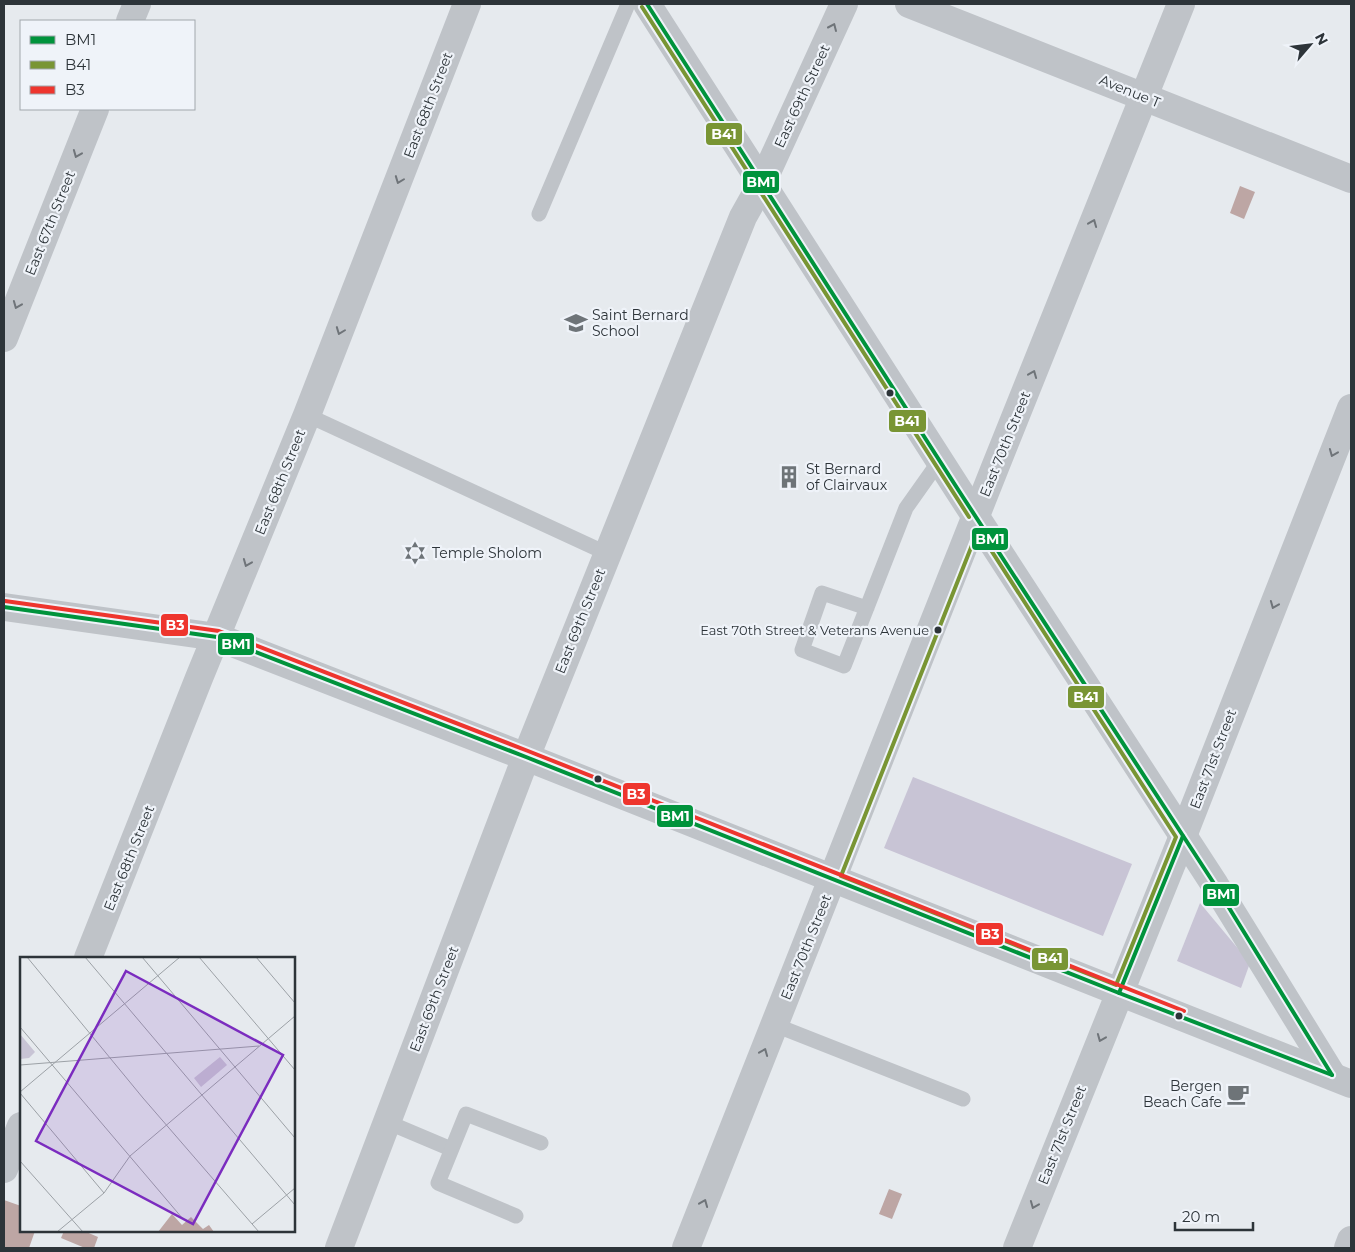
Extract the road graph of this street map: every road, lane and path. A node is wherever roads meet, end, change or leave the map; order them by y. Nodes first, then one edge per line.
1 (137, 4) edge
2 (467, 4) edge
3 (628, 4) edge
4 (647, 4) edge
5 (844, 4) edge
6 (909, 4) edge
7 (1181, 4) edge
8 (130, 20) edge
9 (1144, 96) junction
10 (95, 110) edge
11 (1351, 179) edge
12 (762, 183) junction
13 (539, 214) dead end
14 (4, 338) edge
15 (1351, 408) edge
16 (307, 415) junction
17 (940, 460) junction
18 (976, 516) junction
19 (606, 553) junction
20 (4, 607) edge
21 (867, 608) junction
22 (217, 637) junction
23 (526, 757) junction
24 (1183, 836) junction
25 (833, 880) junction
26 (88, 957) edge
27 (1119, 993) junction
28 (775, 1025) junction
29 (1342, 1079) edge
30 (962, 1100) dead end
31 (387, 1122) junction
32 (20, 1129) edge
33 (541, 1144) dead end
34 (451, 1148) junction
35 (4, 1170) edge
36 (516, 1216) dead end
37 (1351, 1240) edge
38 (340, 1248) edge
39 (686, 1248) edge
40 (1017, 1248) edge
41 (1348, 1248) edge

1 - 8 street
2 -> 16 street, East 68th Street
3 - 13 lane
4 - 12 street
12 -> 5 street, East 69th Street
6 - 9 street, Avenue T
7 - 9 street, East 70th Street
9 - 11 street, Avenue T
18 -> 9 street, East 70th Street
10 -> 14 street, East 67th Street
12 - 17 street
12 - 19 street, East 69th Street
15 -> 24 street, East 71st Street
16 - 19 lane
16 -> 22 street, East 68th Street
17 - 18 street
17 - 21 lane
18 - 24 street
18 - 25 street, East 70th Street
19 - 23 street, East 69th Street
20 - 22 street
21 - 21 lane
22 - 23 street
22 - 26 street, East 68th Street
23 - 25 street
23 - 31 street, East 69th Street
24 - 27 street, East 71st Street
24 - 29 street
25 - 27 street
25 - 28 street, East 70th Street
27 - 29 street
27 -> 40 street, East 71st Street
28 - 30 lane
39 -> 28 street, East 70th Street
31 - 34 lane
31 - 38 street, East 69th Street
32 - 35 street
33 - 34 lane
34 - 36 lane
37 - 41 street

